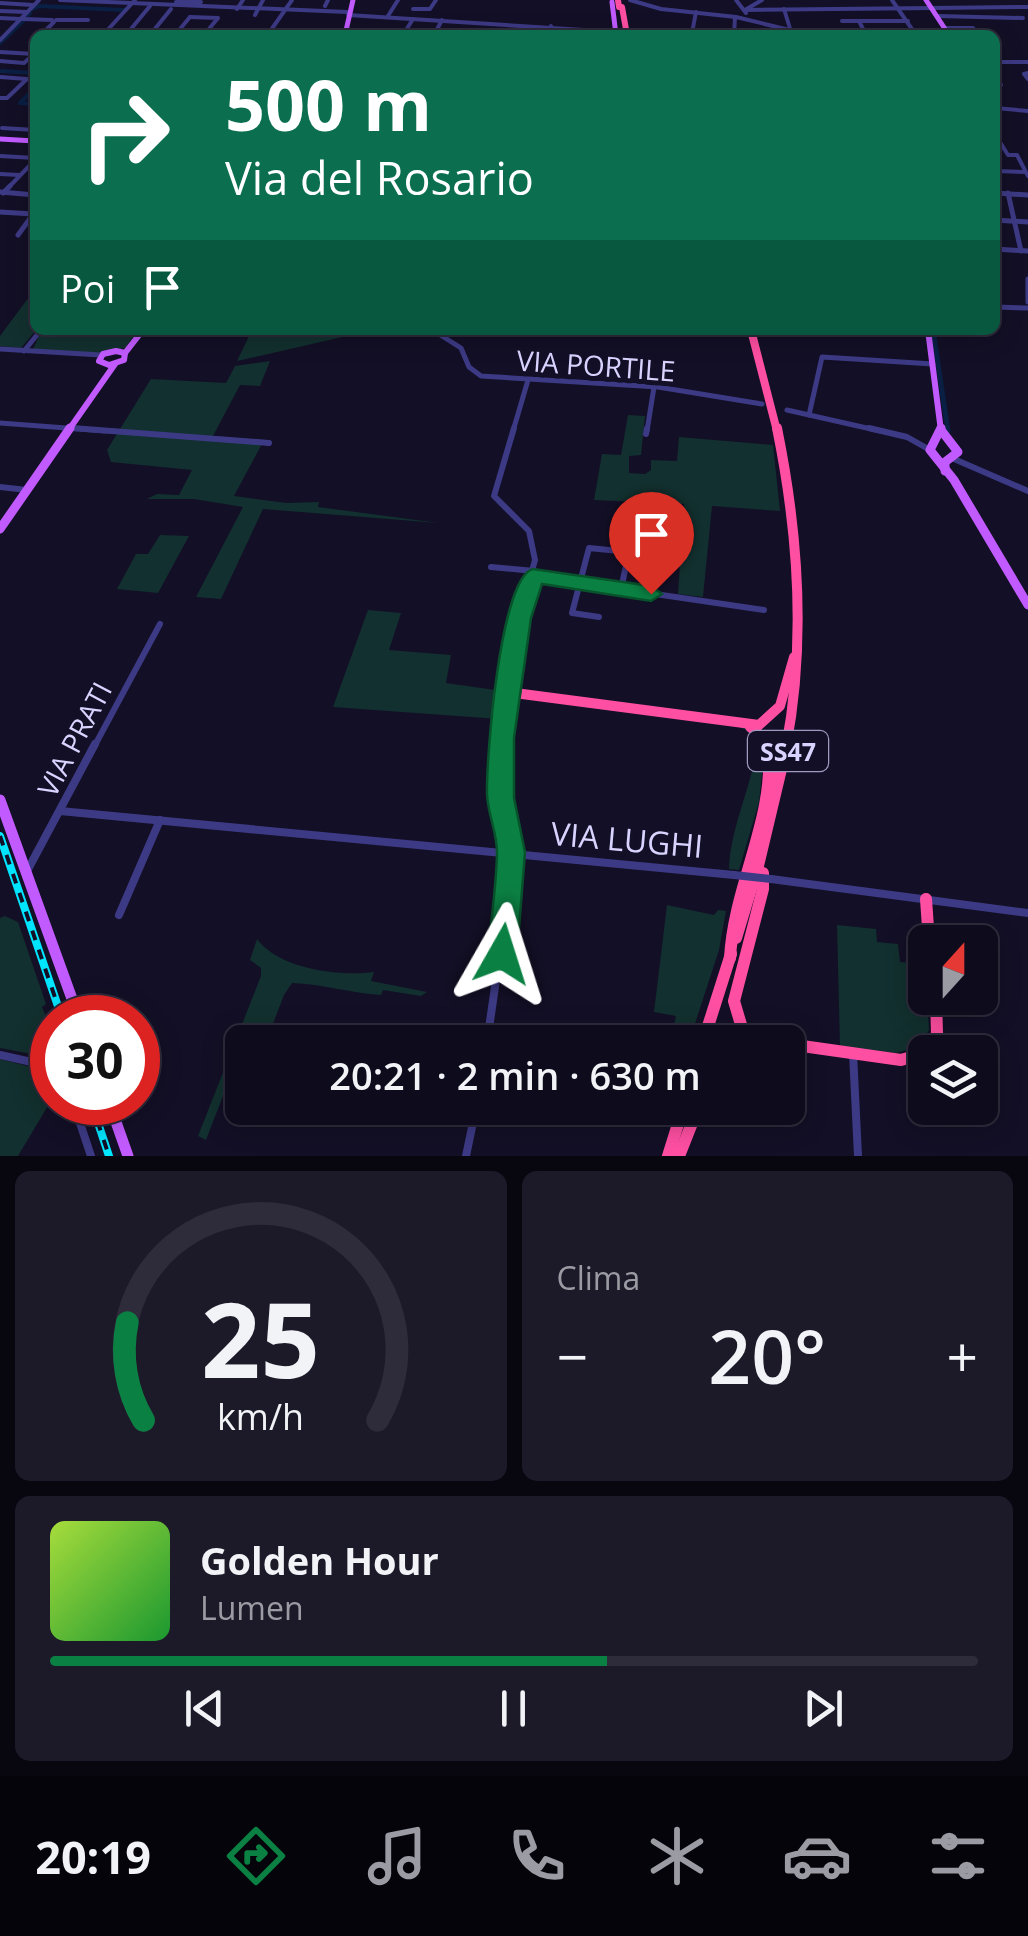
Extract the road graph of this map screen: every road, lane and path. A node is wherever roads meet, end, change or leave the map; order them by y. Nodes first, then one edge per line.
1 (40, 0) edge
2 (60, 0) edge
3 (66, 0) edge
4 (224, 0) edge
5 (242, 0) edge
6 (263, 0) edge
7 (292, 0) edge
8 (328, 0) edge
9 (354, 0) edge
10 (398, 0) edge
11 (436, 0) edge
12 (602, 0) edge
13 (736, 0) edge
14 (762, 0) edge
15 (812, 0) edge
16 (826, 0) edge
17 (892, 0) edge
18 (926, 0) edge
19 (952, 0) edge
20 (100, 1) edge
21 (202, 1) edge
22 (1, 2) edge
23 (121, 2) edge
24 (132, 2) edge
25 (176, 2) edge
26 (620, 2) edge
27 (35, 5) junction
28 (150, 6) junction
29 (324, 6) dead end
30 (1028, 7) edge
31 (172, 8) junction
32 (197, 8) junction
33 (413, 8) dead end
34 (818, 8) junction
35 (830, 8) junction
36 (899, 8) junction
37 (931, 8) junction
38 (957, 8) junction
39 (1013, 8) junction
40 (219, 9) junction
41 (238, 9) junction
42 (0, 10) edge
43 (286, 10) junction
44 (744, 10) junction
45 (784, 10) junction
46 (28, 12) junction
47 (256, 12) junction
48 (696, 12) junction
49 (50, 13) dead end
50 (347, 13) junction
51 (937, 16) junction
52 (190, 17) junction
53 (388, 17) junction
54 (736, 17) junction
55 (0, 18) edge
56 (45, 18) junction
57 (414, 18) junction
58 (23, 19) junction
59 (746, 19) junction
60 (54, 20) junction
61 (88, 20) dead end
62 (442, 20) junction
63 (1026, 20) edge
64 (842, 21) dead end
65 (859, 21) junction
66 (908, 21) junction
67 (551, 26) junction
68 (944, 28) joint
69 (45, 30) edge
70 (107, 30) edge
71 (130, 30) edge
72 (154, 30) edge
73 (179, 30) edge
74 (208, 30) edge
75 (270, 30) edge
76 (345, 30) edge
77 (406, 30) edge
78 (437, 30) edge
79 (549, 30) edge
80 (603, 30) edge
81 (616, 30) edge
82 (616, 30) edge
83 (693, 30) edge
84 (735, 30) edge
85 (787, 30) edge
86 (790, 30) edge
87 (864, 30) edge
88 (913, 30) edge
89 (974, 30) edge
90 (0, 40) edge
91 (0, 52) edge
92 (30, 54) edge
93 (30, 57) edge
94 (0, 61) edge
95 (1000, 61) edge
96 (1028, 62) edge
97 (0, 78) edge
98 (0, 98) edge
99 (1000, 109) edge
100 (1000, 109) edge
101 (1010, 110) junction
102 (1028, 111) edge
103 (2, 128) edge
104 (30, 130) edge
105 (0, 139) edge
106 (30, 140) edge
107 (1000, 142) edge
108 (1000, 155) edge
109 (1008, 155) junction
110 (0, 156) edge
111 (30, 159) edge
112 (30, 165) edge
113 (1000, 171) edge
114 (0, 174) edge
115 (1027, 174) edge
116 (20, 176) junction
117 (1, 192) edge
118 (1000, 192) edge
119 (1008, 193) junction
120 (1028, 194) edge
121 (30, 195) edge
122 (0, 212) edge
123 (30, 213) edge
124 (30, 218) edge
125 (1000, 221) edge
126 (1014, 222) junction
127 (1028, 222) edge
128 (18, 235) dead end
129 (1000, 249) edge
130 (1025, 251) edge
131 (1023, 271) dead end
132 (1027, 280) edge
133 (1028, 305) edge
134 (1000, 307) edge
135 (37, 335) edge
136 (138, 335) edge
137 (449, 335) edge
138 (755, 335) edge
139 (929, 335) edge
140 (0, 349) edge
141 (24, 351) junction
142 (124, 351) junction
143 (103, 362) junction
144 (933, 364) junction
145 (528, 380) junction
146 (654, 387) junction
147 (762, 404) dead end
148 (788, 410) dead end
149 (809, 415) junction
150 (0, 423) edge
151 (72, 428) junction
152 (941, 430) junction
153 (646, 434) dead end
154 (912, 439) joint
155 (951, 442) junction
156 (269, 443) dead end
157 (934, 447) junction
158 (954, 457) junction
159 (945, 471) junction
160 (0, 487) edge
161 (28, 490) junction
162 (1028, 492) edge
163 (0, 529) edge
164 (491, 566) dead end
165 (534, 574) junction
166 (580, 583) junction
167 (621, 589) junction
168 (1028, 605) edge
169 (764, 610) dead end
170 (599, 617) dead end
171 (160, 624) dead end
172 (798, 646) junction
173 (507, 692) junction
174 (745, 725) junction
175 (0, 800) edge
176 (60, 811) junction
177 (160, 820) junction
178 (512, 852) junction
179 (763, 852) junction
180 (26, 873) junction
181 (926, 899) junction
182 (1028, 913) edge
183 (118, 915) dead end
184 (928, 925) edge
185 (730, 958) junction
186 (71, 995) edge
187 (490, 1025) edge
188 (708, 1025) edge
189 (741, 1025) edge
190 (805, 1046) edge
191 (853, 1053) junction
192 (0, 1056) edge
193 (908, 1058) edge
194 (30, 1062) edge
195 (81, 1125) edge
196 (117, 1125) edge
197 (472, 1125) edge
198 (678, 1125) edge
199 (691, 1125) edge
200 (91, 1156) edge
201 (128, 1156) edge
202 (466, 1156) edge
203 (668, 1156) edge
204 (679, 1156) edge
205 (858, 1156) edge

1 - 27 street
2 - 3 street
3 - 20 street
4 - 40 street
5 - 41 street
6 - 47 street
7 - 43 street
8 - 29 street
9 - 50 main road
10 - 53 street
11 - 33 street
12 - 26 street
13 - 44 street
14 - 44 street
15 - 34 street
16 - 35 street
17 - 36 street
18 - 37 main road
19 - 38 street
20 - 23 street
21 - 25 street
21 - 32 street
22 - 27 street
23 - 24 street
24 - 28 street
24 - 70 street
26 - 48 street
26 - 81 highway
26 - 82 main road
27 - 46 street
28 - 31 street
28 - 71 street
30 - 39 street
31 - 32 street
31 - 72 street
32 - 40 street
32 - 52 street
34 - 35 street
34 - 45 street
35 - 36 street
36 - 37 street
36 - 66 street
37 - 38 street
37 - 51 main road
38 - 39 street
39 - 63 street
40 - 41 street
41 - 47 street
42 - 46 street
43 - 47 street
43 - 50 street
43 - 75 street
44 - 45 street
44 - 59 street
45 - 86 street
46 - 58 street
48 - 54 street
48 - 83 street
49 - 56 street
50 - 53 street
50 - 76 main road
51 - 63 street
51 - 68 main road
52 - 73 street
52 - 74 street
53 - 57 street
54 - 59 street
54 - 84 street
55 - 58 street
56 - 58 street
56 - 60 street
57 - 62 street
57 - 77 street
58 - 60 street
58 - 90 street
59 - 85 street
60 - 61 street
60 - 69 street
62 - 67 street
62 - 78 street
64 - 65 street
65 - 66 street
65 - 87 street
66 - 88 street
67 - 79 street
67 - 80 street
68 - 89 street
91 - 92 street
93 - 94 street
95 - 96 street
97 - 98 street
99 - 101 street
100 - 101 street
101 - 102 street
103 - 104 street
105 - 106 main road
107 - 109 street
108 - 109 street
109 - 115 street
110 - 111 street
112 - 116 street
113 - 115 street
114 - 116 street
116 - 117 street
117 - 121 street
118 - 119 street
119 - 120 street
119 - 126 street
122 - 123 street
124 - 128 street
125 - 126 street
126 - 127 street
126 - 130 street
129 - 130 street
131 - 132 street
132 - 133 street
133 - 134 street
135 - 141 street
136 - 142 main road
137 - 145 street, VIA PORTILE
138 - 172 highway, SS47
139 - 144 main road
140 - 141 street
141 - 143 street
142 - 143 main road
142 - 143 main road
143 - 151 main road
144 - 149 street
144 - 152 main road
145 - 146 street, VIA PORTILE
145 - 165 street
146 - 147 street, VIA PORTILE
146 - 153 street
148 - 149 street
149 - 154 street
150 - 151 street
151 - 156 street
151 - 161 main road
152 - 155 main road
152 - 157 main road
154 - 157 street
155 - 157 main road
155 - 158 main road
157 - 158 main road
157 - 159 main road
158 - 159 main road
158 - 162 street
159 - 168 main road
160 - 161 street
161 - 163 main road
164 - 165 street
165 - 166 street
165 - 173 street
166 - 167 street
166 - 167 street
166 - 170 street
167 - 169 street
171 - 176 street, VIA PRATI
172 - 174 highway
172 - 179 highway, SS47
173 - 174 highway
173 - 178 street
174 - 185 highway
175 - 180 main road
176 - 177 street, VIA LUGHI
176 - 180 street, VIA PRATI
177 - 178 street, VIA LUGHI
177 - 183 street
178 - 181 street, VIA LUGHI, bridge
178 - 187 street
179 - 185 highway, SS47
179 - 189 highway
180 - 186 main road
181 - 182 street, VIA LUGHI
181 - 184 highway
185 - 188 highway, SS47
190 - 191 highway
191 - 193 highway
191 - 205 street
192 - 194 street
195 - 200 street
196 - 201 main road
197 - 202 street
198 - 203 highway
199 - 204 highway

